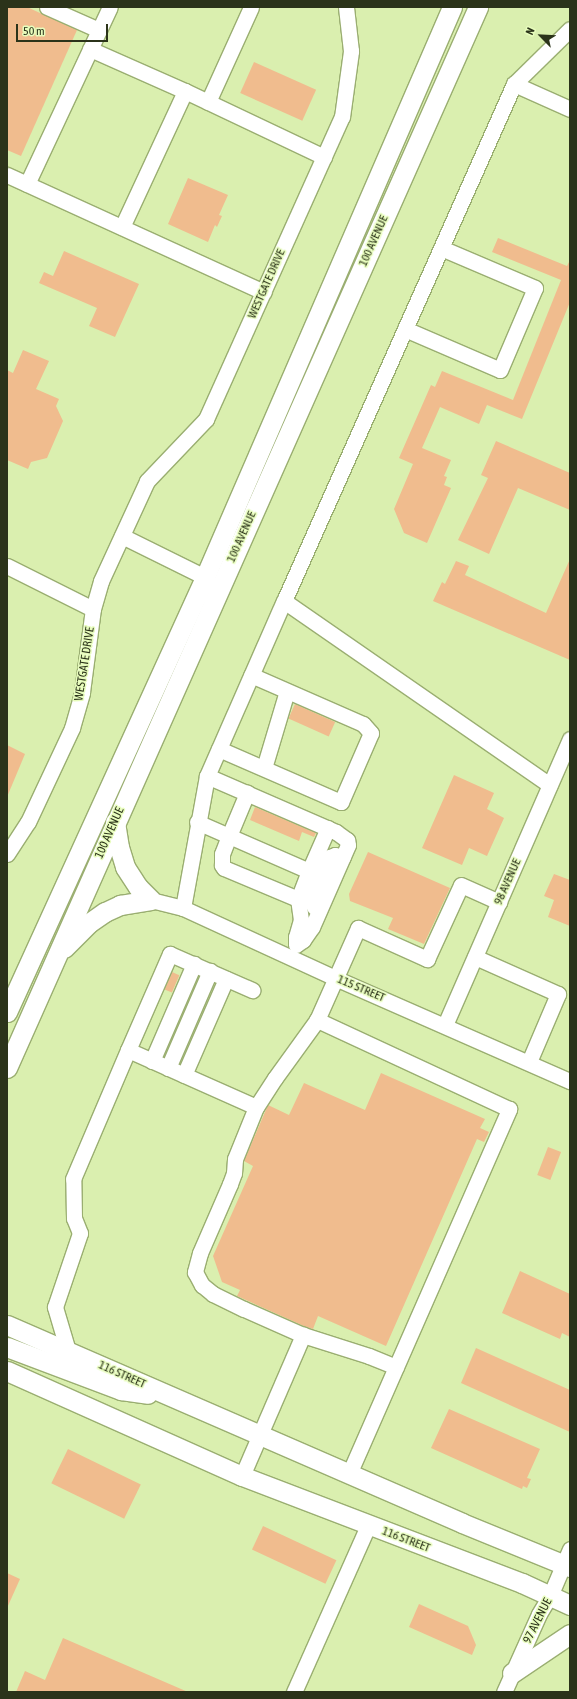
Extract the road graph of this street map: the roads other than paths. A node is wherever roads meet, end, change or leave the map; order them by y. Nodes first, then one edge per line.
1 (47, 7) edge
2 (110, 7) edge
3 (251, 7) edge
4 (346, 7) edge
5 (452, 7) edge
6 (478, 7) edge
7 (570, 29) edge
8 (99, 30) junction
9 (90, 49) junction
10 (514, 84) junction
11 (185, 91) junction
12 (208, 102) junction
13 (570, 109) edge
14 (324, 157) junction
15 (7, 175) edge
16 (27, 184) junction
17 (122, 227) junction
18 (441, 248) junction
19 (264, 292) junction
20 (405, 329) junction
21 (122, 536) junction
22 (7, 566) edge
23 (205, 577) junction
24 (284, 601) junction
25 (93, 609) junction
26 (252, 675) junction
27 (288, 691) junction
28 (570, 738) edge
29 (219, 749) junction
30 (264, 768) junction
31 (207, 776) junction
32 (550, 785) junction
33 (247, 793) junction
34 (115, 822) junction
35 (197, 822) junction
36 (328, 828) junction
37 (229, 836) junction
38 (7, 854) edge
39 (343, 857) junction
40 (309, 871) junction
41 (151, 900) junction
42 (305, 900) junction
43 (499, 902) junction
44 (183, 908) junction
45 (316, 918) junction
46 (294, 950) junction
47 (55, 956) junction
48 (475, 958) junction
49 (202, 968) junction
50 (335, 978) junction
51 (252, 990) dead end
52 (7, 1012) edge
53 (317, 1020) junction
54 (445, 1025) junction
55 (529, 1062) junction
56 (156, 1063) junction
57 (7, 1068) edge
58 (570, 1081) edge
59 (256, 1107) junction
60 (7, 1317) edge
61 (7, 1325) edge
62 (24, 1332) junction
63 (303, 1335) junction
64 (7, 1347) edge
65 (68, 1351) junction
66 (396, 1367) junction
67 (7, 1371) edge
68 (175, 1398) junction
69 (259, 1433) junction
70 (349, 1474) junction
71 (242, 1476) junction
72 (368, 1526) junction
73 (568, 1560) edge
74 (550, 1596) junction
75 (570, 1605) edge
76 (570, 1634) edge
77 (512, 1673) junction
78 (294, 1692) edge
79 (504, 1692) edge

1 - 8 street
2 - 8 street
3 - 12 street
4 - 14 street, WESTGATE DRIVE
5 - 23 main road, 100 AVENUE
6 - 34 main road, 100 AVENUE
7 - 10 street
8 - 9 street
9 - 11 street
9 - 16 street
10 - 13 street
10 - 18 street
11 - 12 street
11 - 17 street
12 - 14 street
14 - 19 street, WESTGATE DRIVE
15 - 16 street
16 - 17 street
17 - 19 street
18 - 20 street
18 - 20 street
19 - 21 street, WESTGATE DRIVE
20 - 24 street
21 - 23 street
21 - 25 street, WESTGATE DRIVE
22 - 25 street
23 - 52 main road, 100 AVENUE
24 - 26 street
24 - 32 street
25 - 38 street, WESTGATE DRIVE
26 - 27 street
26 - 29 street
27 - 30 street
27 - 30 street
28 - 32 street, 98 AVENUE
29 - 30 street
29 - 31 street
31 - 33 street
31 - 35 street
32 - 43 street, 98 AVENUE
33 - 36 street
33 - 37 street
34 - 41 main road
34 - 47 main road, 100 AVENUE
35 - 37 street
35 - 44 street
36 - 39 street
36 - 40 street
37 - 40 street
37 - 42 street
39 - 42 street
39 - 45 street
40 - 42 street
41 - 44 street, 115 STREET
41 - 47 main road
42 - 45 street
42 - 46 street
43 - 48 street, 98 AVENUE
43 - 50 street
44 - 46 street, 115 STREET
45 - 46 street
46 - 50 street, 115 STREET
47 - 57 main road, 100 AVENUE
48 - 54 street, 98 AVENUE
48 - 55 street
49 - 51 street
49 - 56 street
49 - 56 street
49 - 56 street
50 - 53 street
50 - 54 street, 115 STREET
53 - 59 street
53 - 66 street
54 - 55 street, 115 STREET
55 - 58 street, 115 STREET
56 - 59 street
56 - 65 street
59 - 63 street
60 - 62 main road
61 - 62 main road, 116 STREET
62 - 65 main road, 116 STREET
63 - 66 street
63 - 69 street
64 - 68 main road
65 - 68 main road, 116 STREET
66 - 70 street
67 - 71 main road, 116 STREET
68 - 69 main road, 116 STREET
69 - 70 main road, 116 STREET
69 - 71 street
70 - 73 main road, 116 STREET
71 - 72 main road, 116 STREET
72 - 74 main road, 116 STREET
72 - 78 street
73 - 74 street, 97 AVENUE
74 - 75 main road, 116 STREET
74 - 77 street, 97 AVENUE
76 - 77 main road
77 - 79 street, 97 AVENUE

